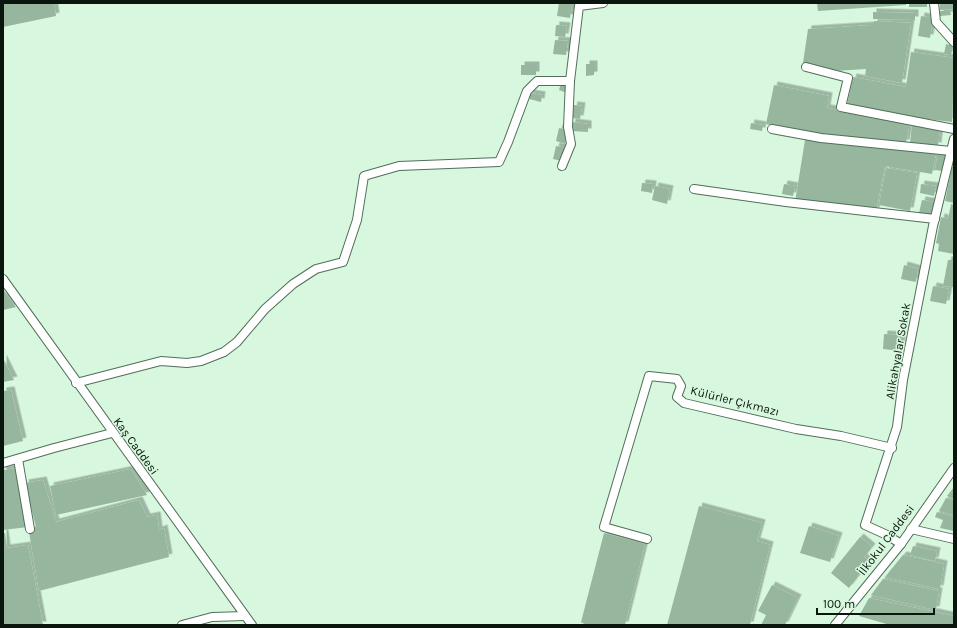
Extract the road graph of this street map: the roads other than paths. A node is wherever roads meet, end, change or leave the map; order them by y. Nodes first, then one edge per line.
1 (603, 3) edge
2 (934, 3) edge
3 (954, 42) edge
4 (806, 67) dead end
5 (570, 81) junction
6 (772, 129) dead end
7 (954, 129) edge
8 (954, 139) edge
9 (951, 151) junction
10 (562, 166) dead end
11 (694, 189) dead end
12 (935, 219) junction
13 (3, 279) edge
14 (76, 383) junction
15 (112, 433) junction
16 (892, 448) junction
17 (18, 459) junction
18 (3, 463) edge
19 (954, 468) edge
20 (30, 529) dead end
21 (911, 529) junction
22 (646, 539) dead end
23 (954, 539) edge
24 (901, 544) junction
25 (245, 616) junction
26 (182, 625) edge
27 (252, 625) edge
28 (835, 625) edge

1 - 5 street
2 - 3 street
4 - 7 street
5 - 10 street
5 - 14 street
6 - 9 street
8 - 9 street, Alikahyalar Sokak
9 - 12 street, Alikahyalar Sokak
11 - 12 street
12 - 16 street, Alikahyalar Sokak
13 - 14 street, Kaş Caddesi
14 - 15 street, Kaş Caddesi
15 - 17 street
15 - 25 street, Kaş Caddesi
16 - 22 street, Külürler Çıkmazı
16 - 24 street, Alikahyalar Sokak
17 - 18 street
17 - 20 street
19 - 21 street, İlkokul Caddesi
21 - 23 street
21 - 24 street, İlkokul Caddesi
24 - 28 street, İlkokul Caddesi
25 - 26 street
25 - 27 street, Kaş Caddesi

